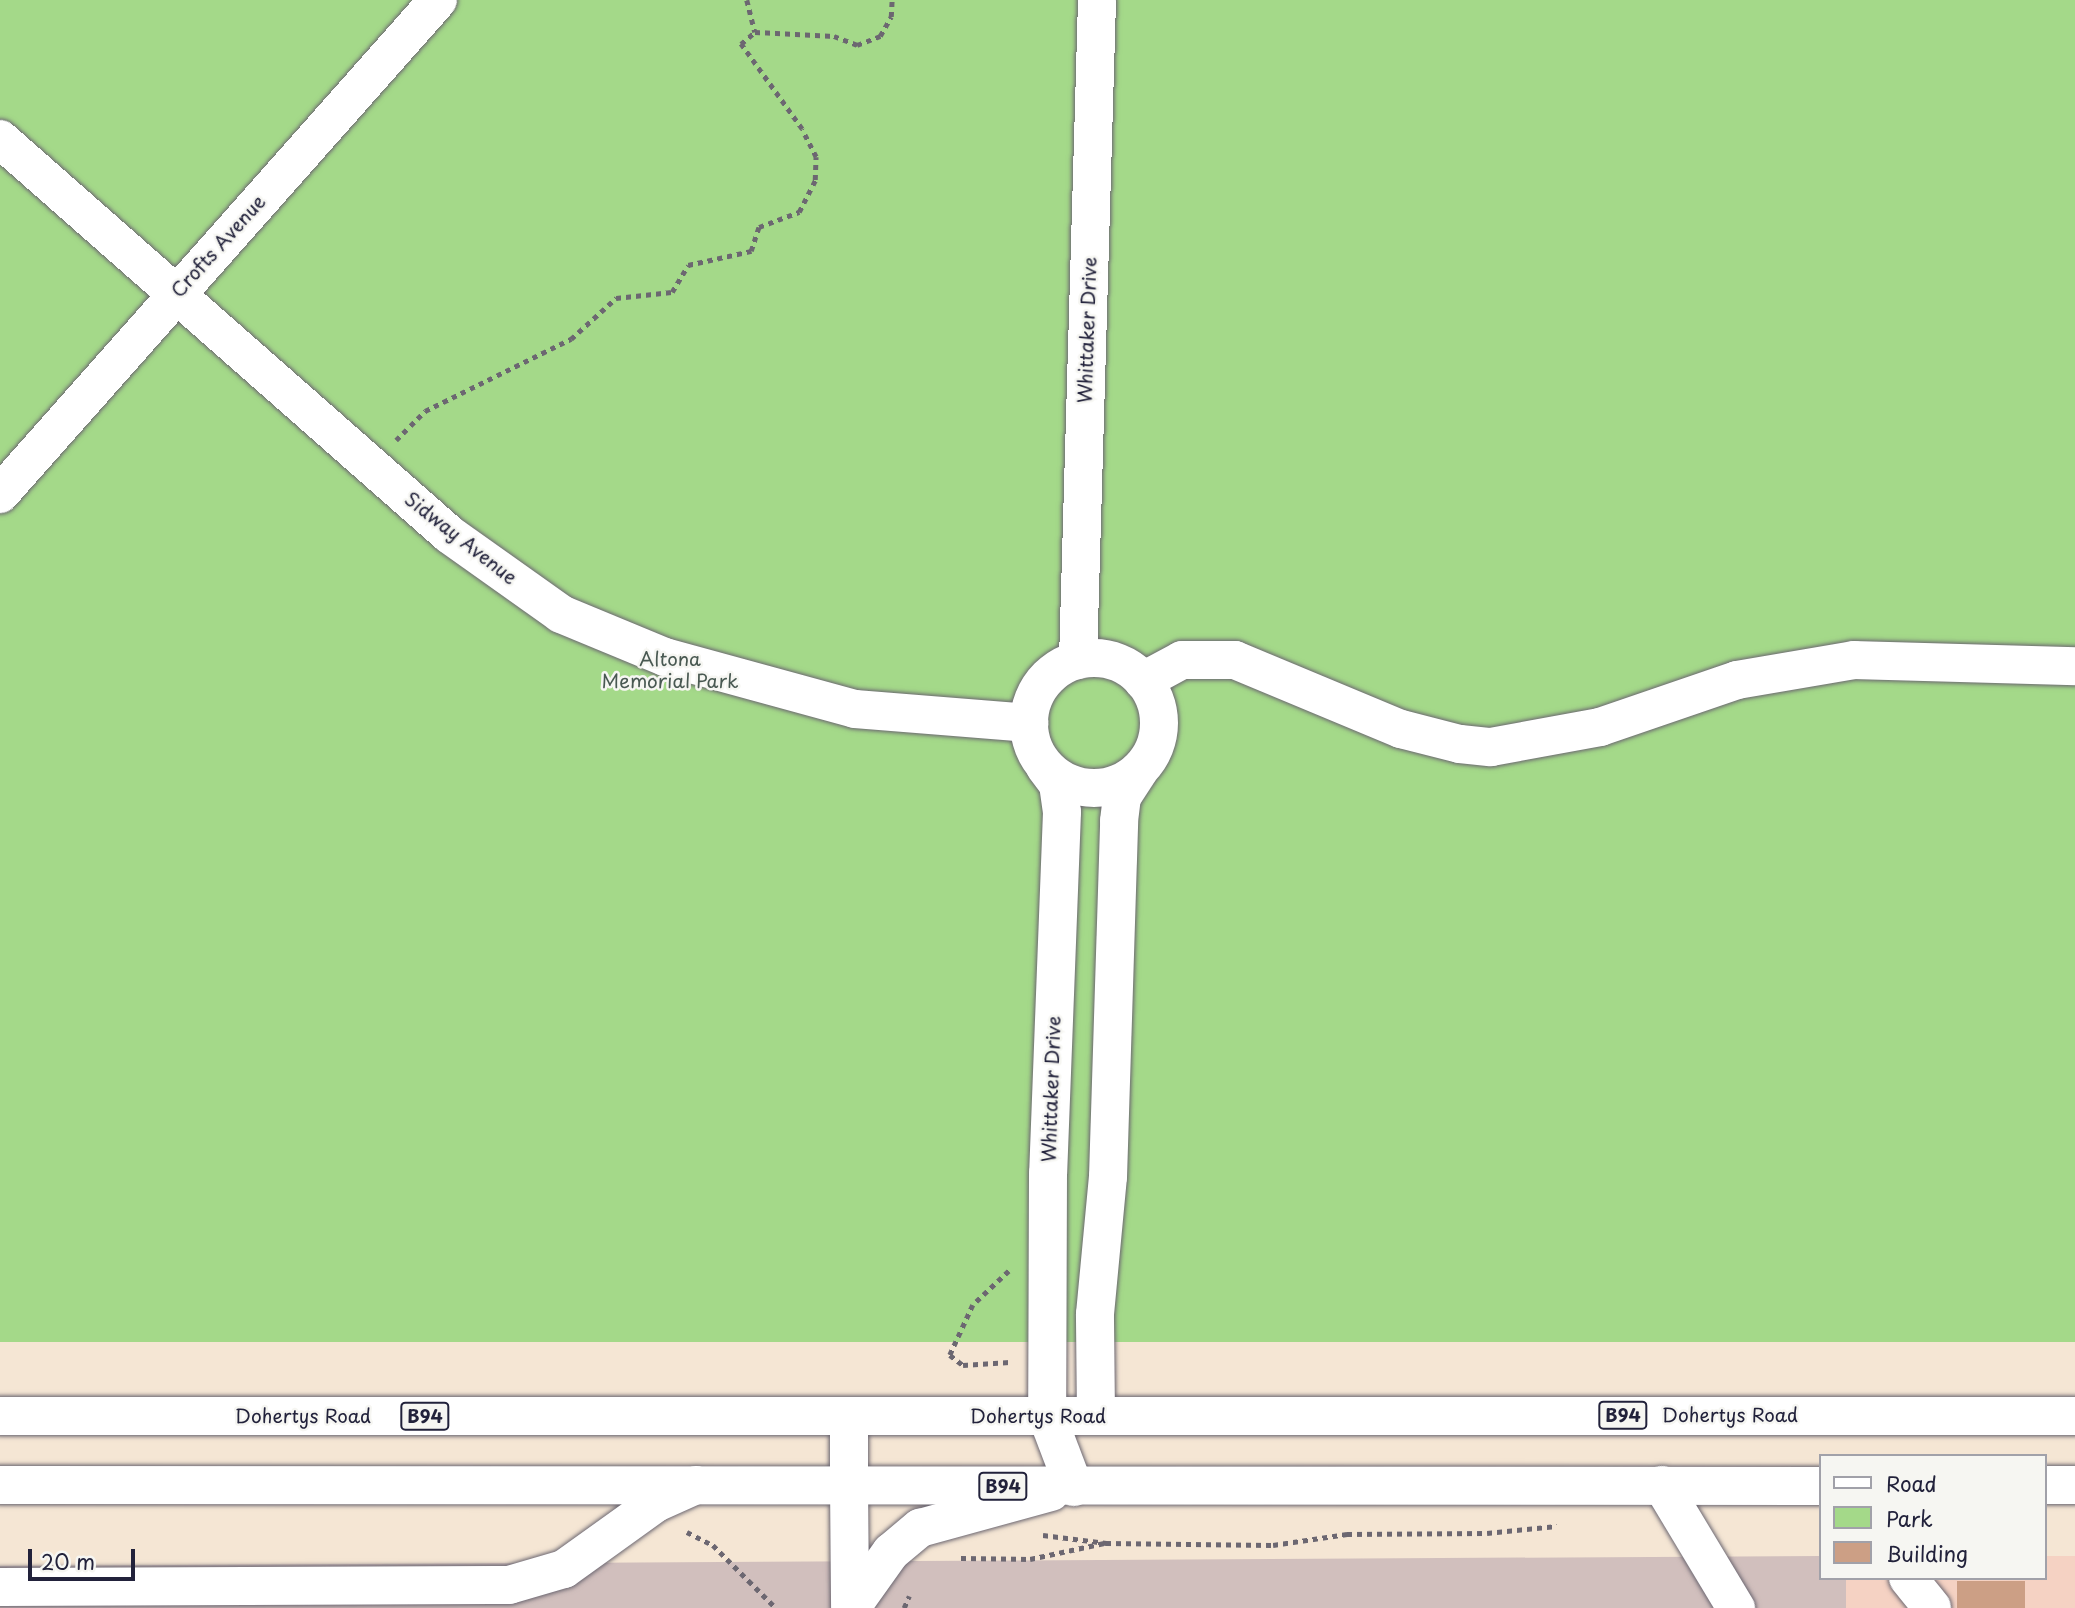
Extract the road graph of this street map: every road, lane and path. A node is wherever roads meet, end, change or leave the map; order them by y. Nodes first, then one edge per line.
1 (438, 0) edge
2 (747, 0) edge
3 (892, 0) edge
4 (1097, 0) edge
5 (755, 32) junction
6 (0, 139) edge
7 (176, 293) junction
8 (371, 466) junction
9 (0, 494) edge
10 (1078, 660) junction
11 (2075, 666) edge
12 (1143, 681) junction
13 (1029, 723) junction
14 (1045, 766) junction
15 (1139, 771) junction
16 (1048, 1173) junction
17 (1108, 1177) junction
18 (1016, 1265) dead end
19 (1012, 1362) dead end
20 (0, 1416) edge
21 (1048, 1416) junction
22 (1096, 1416) junction
23 (2075, 1416) edge
24 (849, 1417) junction
25 (849, 1484) junction
26 (0, 1485) edge
27 (696, 1485) junction
28 (1662, 1485) junction
29 (2047, 1485) edge
30 (2075, 1485) edge
31 (1820, 1486) edge
32 (1074, 1487) junction
33 (1565, 1524) dead end
34 (682, 1531) dead end
35 (950, 1558) dead end
36 (1910, 1580) edge
37 (0, 1587) edge
38 (776, 1608) edge
39 (851, 1608) edge
40 (1737, 1608) edge
41 (1932, 1608) edge

1 - 7 main road, Crofts Avenue
2 - 5 path
3 - 5 path
4 - 10 main road, Whittaker Drive
5 - 8 path
6 - 7 main road, Sidway Avenue
7 - 8 main road, Sidway Avenue
7 - 9 main road, Crofts Avenue
8 - 13 main road, Sidway Avenue
10 - 12 main road
10 - 13 main road
11 - 12 main road
12 - 15 main road
13 - 14 main road
14 - 15 main road
14 - 16 main road, Whittaker Drive
15 - 17 main road
16 - 17 main road
16 - 21 main road, Whittaker Drive
17 - 22 main road
18 - 19 path
20 - 24 main road, Dohertys Road / B94
21 - 22 main road, Dohertys Road / B94
21 - 24 main road, Dohertys Road / B94
21 - 32 main road
22 - 23 main road, Dohertys Road / B94
22 - 32 main road
24 - 25 main road
25 - 27 main road, B94
25 - 32 main road, B94
25 - 39 main road
26 - 27 main road, B94
27 - 37 main road
28 - 31 main road, B94
28 - 32 main road, B94
28 - 40 main road
29 - 30 main road
32 - 39 main road
33 - 35 path
34 - 38 path
36 - 41 main road

